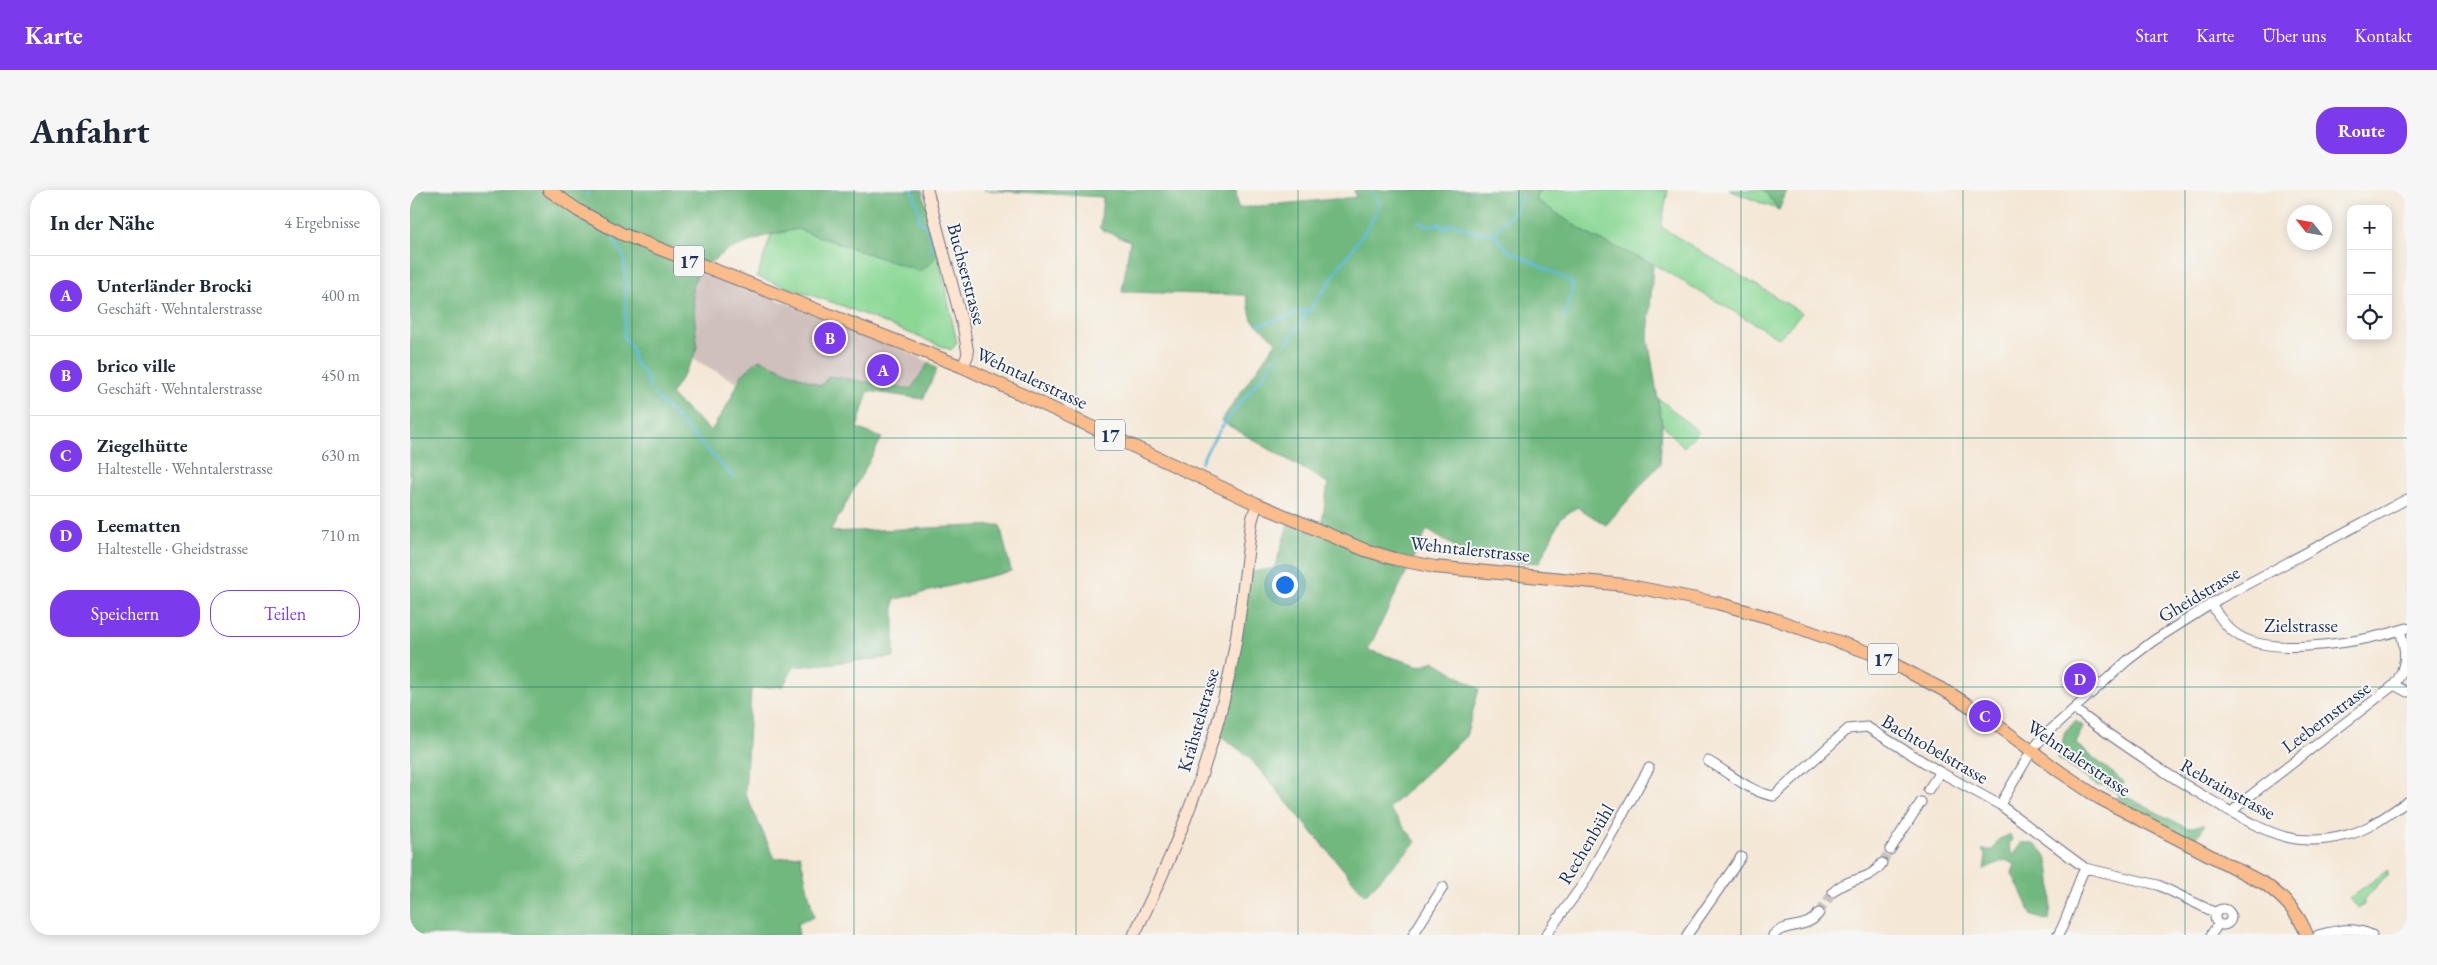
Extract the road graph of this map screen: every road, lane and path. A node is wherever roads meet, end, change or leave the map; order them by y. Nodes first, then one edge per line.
1 (549, 190) edge
2 (927, 190) edge
3 (962, 367) junction
4 (2407, 499) edge
5 (1257, 504) junction
6 (2211, 603) junction
7 (2404, 630) edge
8 (2394, 685) junction
9 (2407, 692) edge
10 (2074, 709) junction
11 (2032, 750) junction
12 (1708, 761) dead end
13 (1649, 768) dead end
14 (1940, 772) junction
15 (1928, 790) dead end
16 (1921, 802) dead end
17 (2407, 802) edge
18 (2000, 805) junction
19 (2232, 812) junction
20 (1890, 850) tunnel mouth
21 (1741, 857) dead end
22 (1882, 863) tunnel mouth
23 (2085, 868) junction
24 (1443, 887) dead end
25 (1833, 892) tunnel mouth
26 (1819, 913) tunnel mouth
27 (2216, 913) junction
28 (2218, 924) junction
29 (1134, 935) edge
30 (1413, 935) edge
31 (1546, 935) edge
32 (1688, 935) edge
33 (1773, 935) edge
34 (2058, 935) edge
35 (2211, 935) edge
36 (2306, 935) edge
37 (2318, 935) edge
38 (2372, 935) edge

1 - 3 main road, Wehntalerstrasse / 17
2 - 3 main road, Buchserstrasse
3 - 5 main road, Wehntalerstrasse / 17
4 - 6 street, Gheidstrasse
5 - 11 main road, Wehntalerstrasse / 17
5 - 29 main road, Krähstelstrasse
6 - 7 street, Zielstrasse
6 - 10 street, Gheidstrasse
7 - 8 street, Leebernstrasse
8 - 9 street
8 - 19 street, Leebernstrasse
10 - 11 street, Gheidstrasse
10 - 19 street, Rebrainstrasse
11 - 18 street, Bachtobelstrasse
11 - 36 main road, Wehntalerstrasse / 17
12 - 14 street, Bachtobelstrasse
13 - 31 street, Rechenbühl
14 - 15 street
14 - 18 street, Bachtobelstrasse
16 - 20 street
17 - 19 street, Rebrainstrasse
18 - 23 street, Bachtobelstrasse
21 - 32 street
22 - 25 street
23 - 27 street, Bachtobelstrasse
23 - 34 street
24 - 30 street
26 - 33 street
27 - 28 street
27 - 28 street, Bachtobelstrasse
28 - 35 street
37 - 38 street

